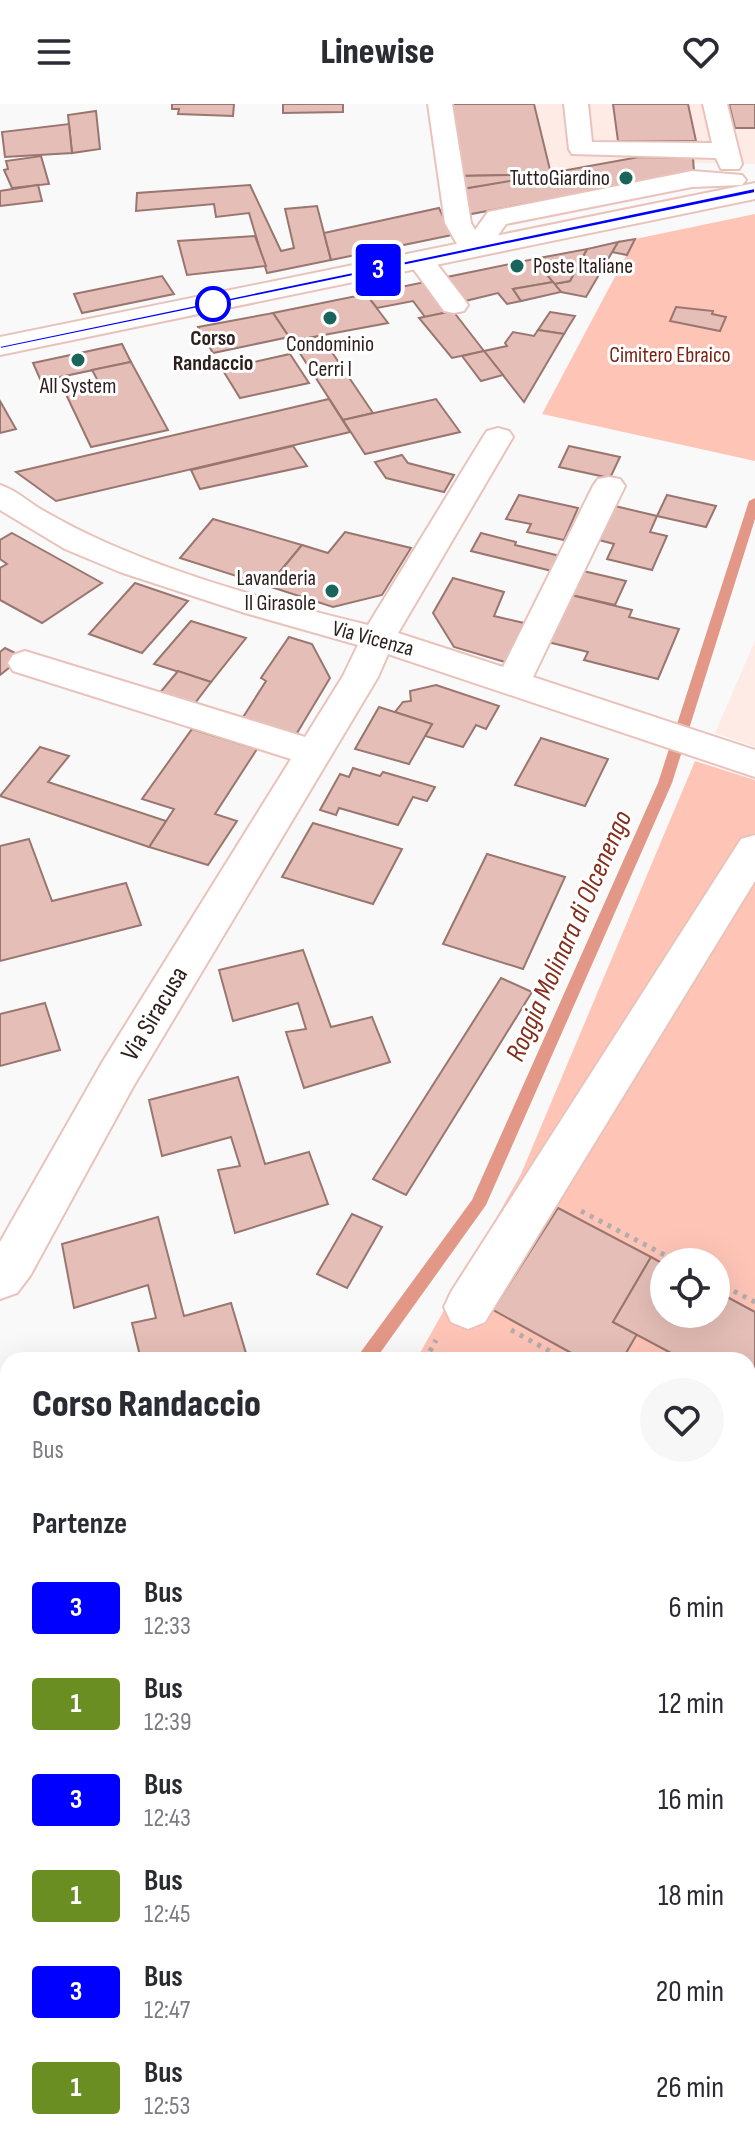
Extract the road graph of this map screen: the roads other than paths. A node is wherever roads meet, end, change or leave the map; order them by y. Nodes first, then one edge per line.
1 (440, 104) edge
2 (576, 104) edge
3 (715, 104) edge
4 (726, 151) junction
5 (745, 188) edge
6 (473, 250) junction
7 (421, 261) junction
8 (454, 305) dead end
9 (0, 346) edge
10 (498, 437) dead end
11 (609, 486) dead end
12 (0, 495) edge
13 (377, 638) junction
14 (25, 663) dead end
15 (513, 682) junction
16 (314, 753) junction
17 (755, 764) edge
18 (755, 849) edge
19 (0, 1278) edge
20 (468, 1307) road end

1 - 6 street
2 - 4 street
3 - 4 street
4 - 5 street
5 - 6 street
6 - 7 street
7 - 8 street
7 - 9 street
10 - 13 street, Via Siracusa
11 - 15 street
12 - 13 street, Via Vicenza
13 - 15 street, Via Vicenza
13 - 16 street, Via Siracusa
14 - 16 street
15 - 17 street, Via Vicenza
16 - 19 street, Via Siracusa
18 - 20 street

